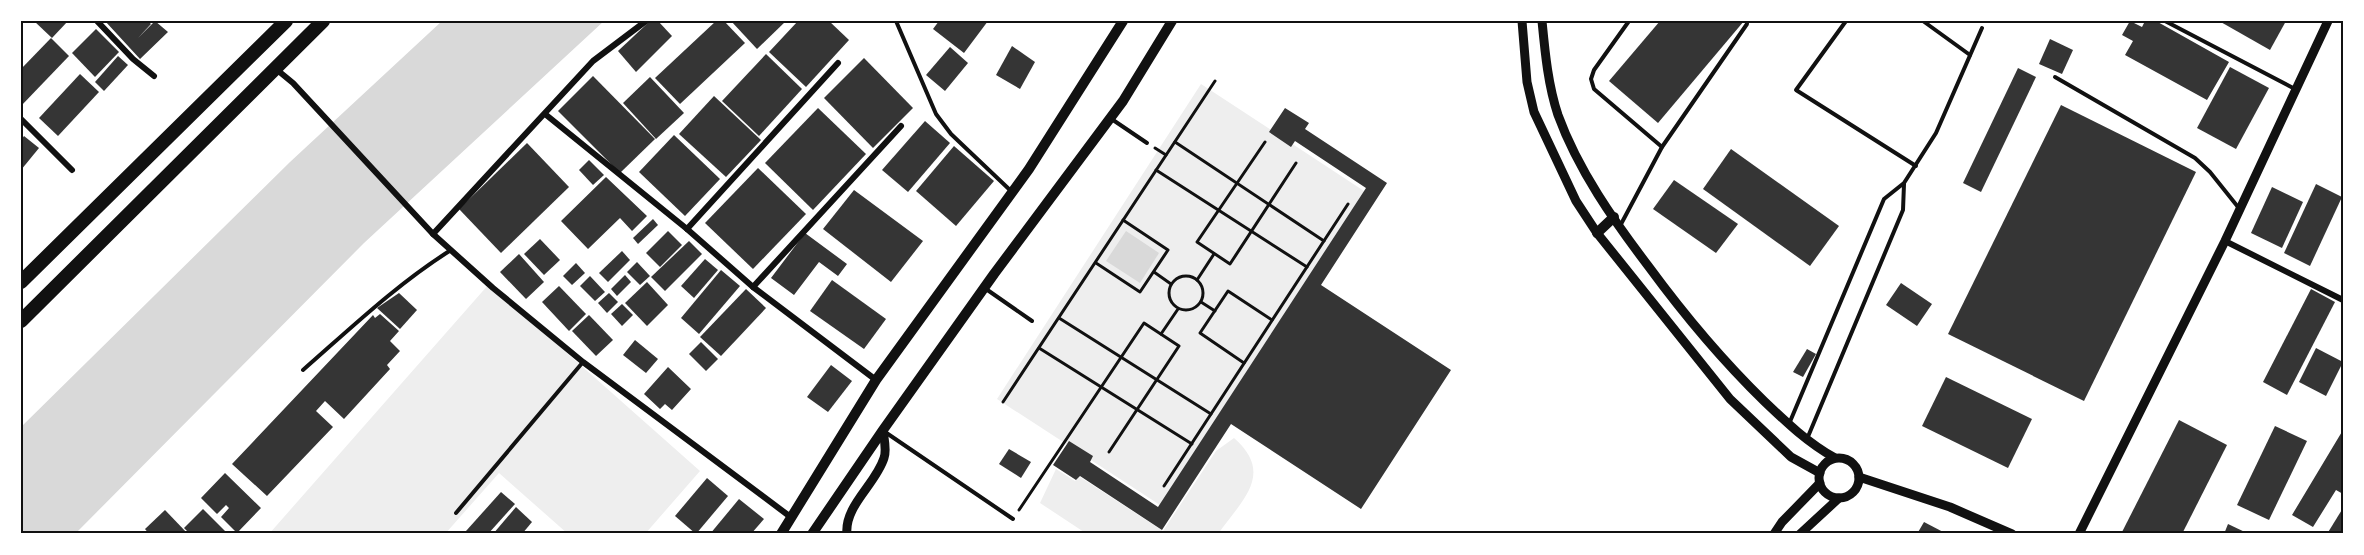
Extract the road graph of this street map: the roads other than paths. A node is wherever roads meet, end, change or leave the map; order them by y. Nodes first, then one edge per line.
1 (97, 21) edge
2 (286, 21) edge
3 (323, 21) edge
4 (646, 21) edge
5 (896, 21) edge
6 (1123, 21) edge
7 (1172, 21) edge
8 (1522, 21) edge
9 (1542, 21) edge
10 (1629, 21) edge
11 (1846, 21) edge
12 (1923, 21) edge
13 (2165, 21) edge
14 (2328, 21) edge
15 (1747, 24) dead end
16 (1982, 28) dead end
17 (1970, 55) junction
18 (838, 63) dead end
19 (276, 69) junction
20 (154, 76) dead end
21 (2055, 77) dead end
22 (2296, 90) junction
23 (545, 114) junction
24 (21, 118) edge
25 (1110, 118) junction
26 (901, 126) dead end
27 (1147, 142) dead end
28 (1662, 147) junction
29 (1916, 166) junction
30 (72, 170) dead end
31 (1904, 183) junction
32 (1012, 191) junction
33 (2240, 208) junction
34 (1617, 222) junction
35 (687, 229) junction
36 (1597, 232) junction
37 (433, 234) junction
38 (2225, 241) junction
39 (452, 250) junction
40 (21, 282) edge
41 (753, 287) junction
42 (984, 288) junction
43 (2343, 300) edge
44 (21, 321) edge
45 (1032, 321) dead end
46 (583, 362) junction
47 (303, 370) dead end
48 (876, 380) junction
49 (1789, 425) junction
50 (883, 430) junction
51 (1806, 440) junction
52 (1835, 458) junction
53 (1859, 477) junction
54 (1820, 478) junction
55 (1839, 498) junction
56 (456, 513) dead end
57 (792, 518) junction
58 (1013, 519) road end
59 (785, 533) edge
60 (812, 534) edge
61 (847, 534) edge
62 (1774, 534) edge
63 (1800, 534) edge
64 (2012, 534) edge
65 (2079, 534) edge

1 - 20 street
2 - 40 highway
3 - 19 highway
4 - 23 street
5 - 32 lane
6 - 32 main road
7 - 25 main road
8 - 36 street
9 - 34 street
10 - 28 lane
11 - 29 lane
12 - 17 lane
13 - 22 lane
14 - 22 street
15 - 28 lane
16 - 17 lane
17 - 29 lane
18 - 35 street
19 - 37 street
19 - 44 highway
21 - 33 lane
22 - 33 street
23 - 35 street
23 - 37 street
24 - 30 street
25 - 27 lane
25 - 42 main road
26 - 41 street
28 - 34 lane
29 - 31 lane
31 - 49 lane
31 - 51 lane
32 - 48 main road
33 - 38 street
34 - 36 main road
34 - 49 street
35 - 41 street
36 - 54 street
37 - 39 street
38 - 43 street
38 - 65 street
39 - 46 street
39 - 47 lane
41 - 48 street
42 - 45 lane
42 - 50 main road
46 - 56 lane
46 - 57 street
48 - 57 main road
49 - 51 street
50 - 58 lane
50 - 60 main road
50 - 61 street
51 - 52 street
52 - 53 street
52 - 54 street
53 - 55 street
53 - 64 street
54 - 55 street
54 - 62 street
55 - 63 street
57 - 59 main road

